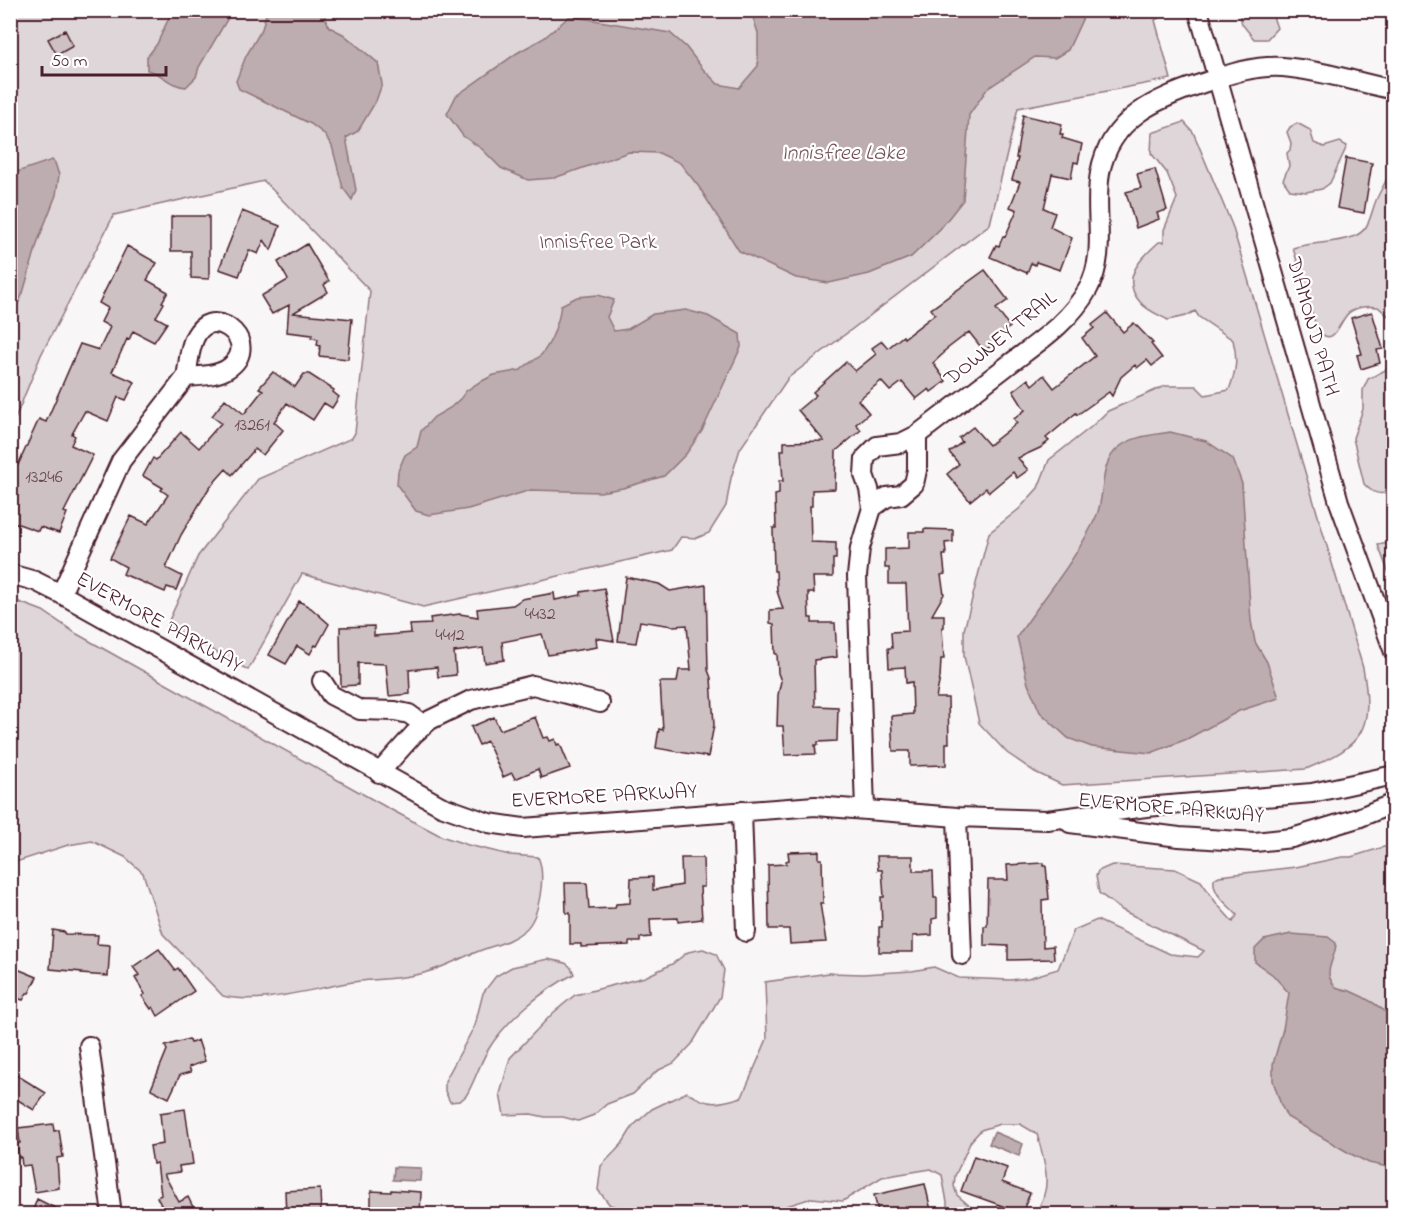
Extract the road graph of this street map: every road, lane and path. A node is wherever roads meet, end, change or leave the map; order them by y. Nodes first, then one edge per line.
1 (1198, 10) edge
2 (1218, 78) junction
3 (1394, 90) edge
4 (186, 377) dead end
5 (917, 435) junction
6 (872, 508) junction
7 (10, 574) edge
8 (61, 594) junction
9 (1394, 652) edge
10 (322, 681) dead end
11 (600, 703) dead end
12 (424, 725) junction
13 (379, 773) junction
14 (1394, 775) edge
15 (1394, 803) edge
16 (865, 809) junction
17 (742, 811) junction
18 (957, 817) junction
19 (1047, 820) junction
20 (746, 932) dead end
21 (962, 955) dead end
22 (89, 1046) dead end
23 (112, 1215) edge

1 - 2 street, DIAMOND PATH
2 - 3 street, DOWNEY TRAIL
2 - 5 street, DOWNEY TRAIL
2 - 9 street, DIAMOND PATH
4 - 8 street
5 - 6 street
5 - 6 street, DOWNEY TRAIL
6 - 16 street, DOWNEY TRAIL
7 - 8 street, EVERMORE PARKWAY
8 - 13 street, EVERMORE PARKWAY
10 - 12 street
11 - 12 street
12 - 13 street
13 - 17 street, EVERMORE PARKWAY
14 - 19 street, EVERMORE PARKWAY
15 - 19 street, EVERMORE PARKWAY
16 - 17 street, EVERMORE PARKWAY
16 - 18 street, EVERMORE PARKWAY
17 - 20 street
18 - 19 street, EVERMORE PARKWAY
18 - 21 street
22 - 23 street

